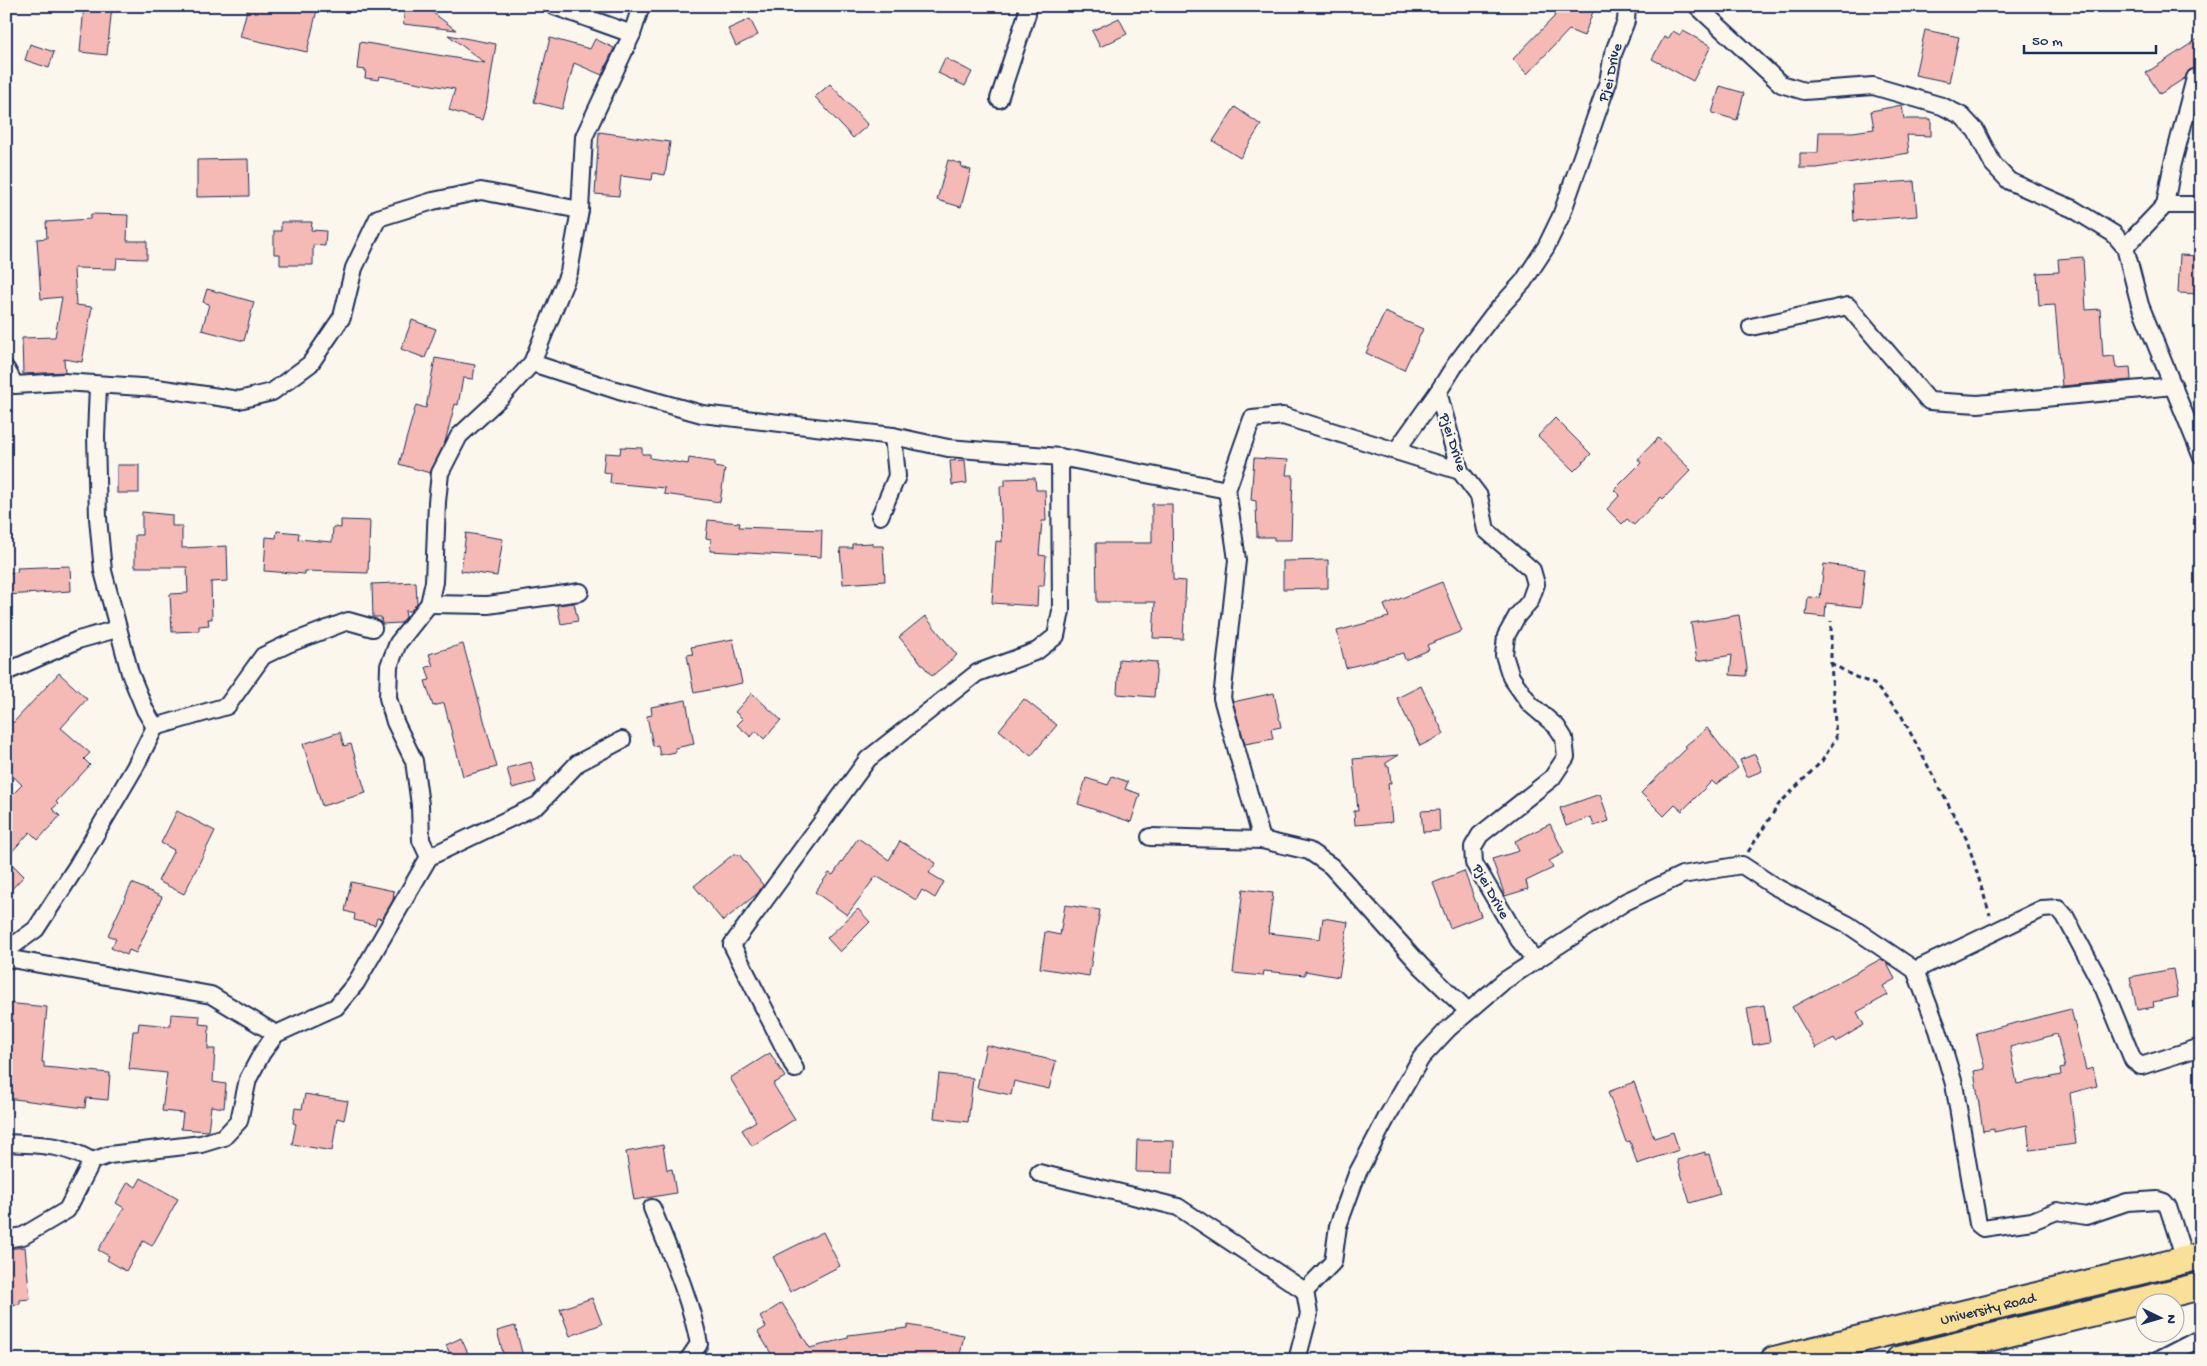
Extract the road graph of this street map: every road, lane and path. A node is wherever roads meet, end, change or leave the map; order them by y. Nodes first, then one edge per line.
1 (554, 6) edge
2 (641, 6) edge
3 (1027, 6) edge
4 (1627, 6) edge
5 (1697, 6) edge
6 (632, 34) junction
7 (2201, 77) edge
8 (999, 99) dead end
9 (2165, 205) junction
10 (2201, 205) edge
11 (580, 210) junction
12 (2125, 247) junction
13 (1751, 327) dead end
14 (532, 363) junction
15 (6, 369) edge
16 (98, 386) junction
17 (2174, 386) junction
18 (1438, 392) junction
19 (893, 436) junction
20 (1396, 451) junction
21 (2201, 455) edge
22 (1060, 457) junction
23 (1460, 470) junction
24 (1227, 490) junction
25 (880, 516) dead end
26 (580, 592) dead end
27 (429, 604) junction
28 (1831, 621) dead end
29 (373, 628) dead end
30 (117, 629) junction
31 (1831, 663) junction
32 (6, 672) edge
33 (155, 727) junction
34 (622, 740) dead end
35 (1150, 837) dead end
36 (1262, 840) junction
37 (429, 857) junction
38 (1742, 865) junction
39 (1996, 931) junction
40 (6, 951) edge
41 (6, 958) edge
42 (1536, 961) junction
43 (1915, 970) junction
44 (1468, 1011) junction
45 (276, 1034) junction
46 (2201, 1047) edge
47 (795, 1070) dead end
48 (6, 1143) edge
49 (92, 1161) junction
50 (1039, 1173) dead end
51 (652, 1208) dead end
52 (6, 1239) edge
53 (2193, 1258) edge
54 (2201, 1286) edge
55 (1305, 1291) junction
56 (2201, 1338) edge
57 (2160, 1359) edge
58 (688, 1360) edge
59 (1297, 1360) edge
60 (1774, 1360) edge
61 (1899, 1360) edge

1 - 6 street
2 - 6 street
3 - 8 street
4 - 18 street, Pjei Drive
5 - 12 street
6 - 11 street
7 - 9 street
9 - 10 street
9 - 12 street
11 - 14 street
11 - 16 street
12 - 17 street
13 - 17 street
14 - 19 street
14 - 27 street
15 - 16 street
16 - 30 street
17 - 21 street
18 - 20 street
18 - 23 street, Pjei Drive
19 - 22 street
19 - 25 street
20 - 23 street
20 - 24 street
22 - 24 street
22 - 47 street
23 - 42 street, Pjei Drive
24 - 36 street
26 - 27 street
27 - 37 street
28 - 31 path
29 - 33 street
30 - 32 street
30 - 33 street
31 - 38 path
31 - 39 path
33 - 40 street
34 - 37 street
35 - 36 street
36 - 44 street
37 - 45 street
38 - 42 street
38 - 43 street
39 - 43 street
39 - 46 street
41 - 45 street
42 - 44 street
43 - 53 street
44 - 55 street
45 - 49 street
48 - 49 street
49 - 52 street
50 - 55 street
51 - 58 street
53 - 60 highway, University Road
54 - 61 highway, University Road
55 - 59 street
56 - 57 street

